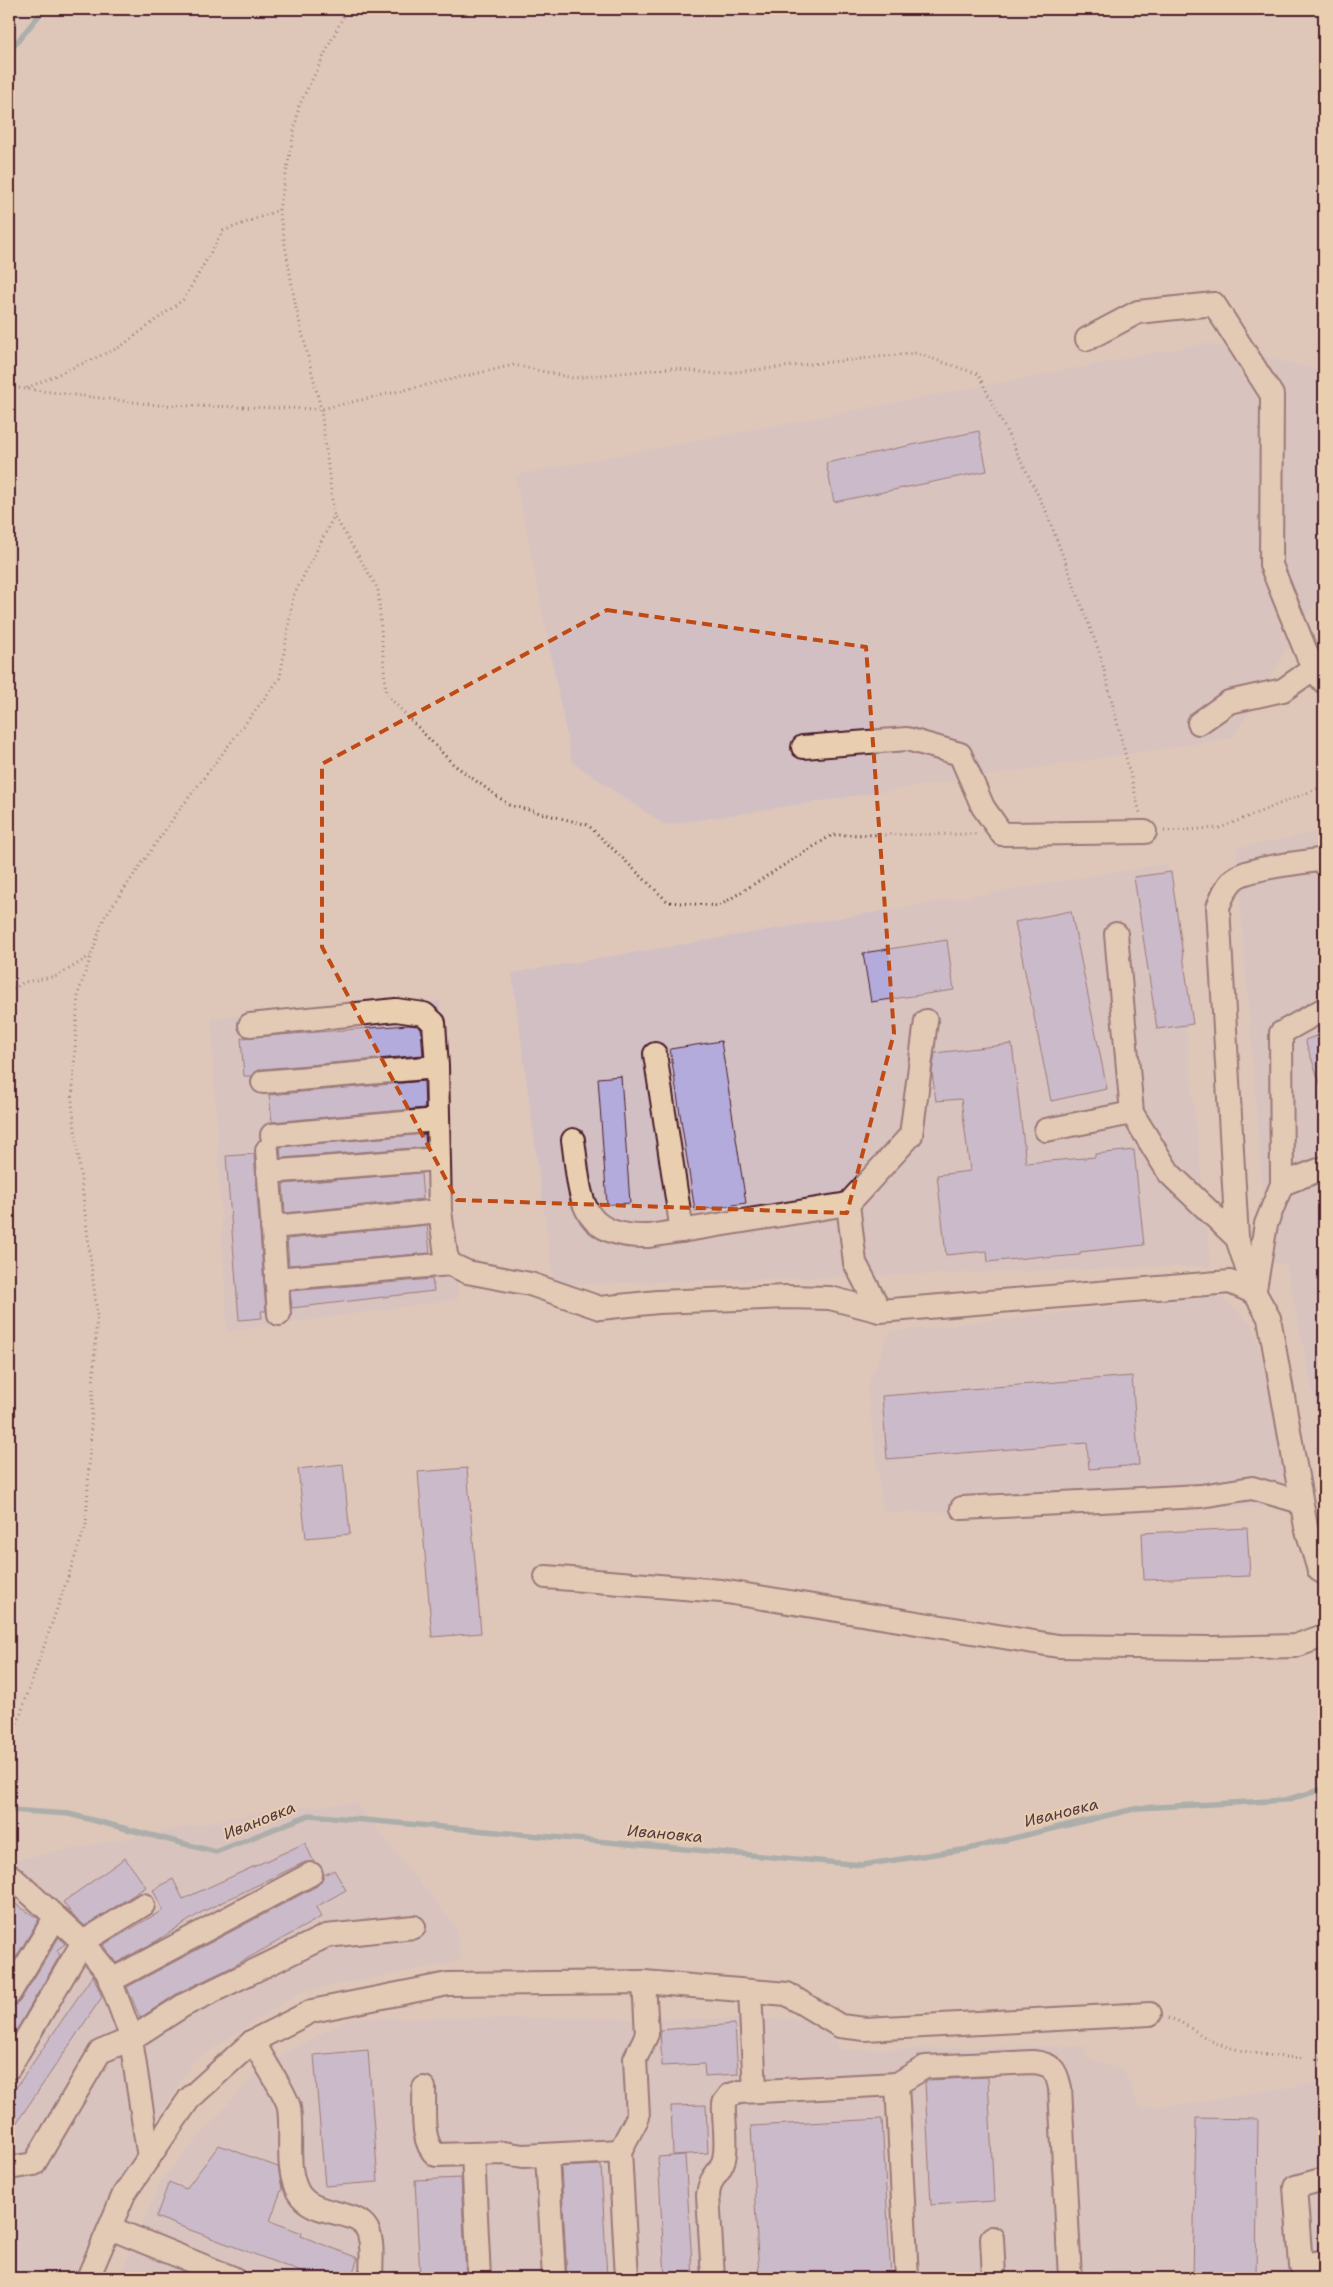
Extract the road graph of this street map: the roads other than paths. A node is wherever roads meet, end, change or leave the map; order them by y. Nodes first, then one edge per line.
1 (1087, 339) dead end
2 (1319, 675) edge
3 (1199, 723) dead end
4 (802, 747) dead end
5 (1145, 832) road end
6 (1324, 859) edge
7 (1116, 934) dead end
8 (1324, 1009) edge
9 (926, 1020) dead end
10 (250, 1025) dead end
11 (655, 1054) dead end
12 (437, 1066) junction
13 (263, 1082) dead end
14 (1132, 1113) junction
15 (437, 1120) junction
16 (1046, 1130) dead end
17 (573, 1140) dead end
18 (438, 1159) junction
19 (1324, 1168) edge
20 (268, 1172) junction
21 (1282, 1184) junction
22 (848, 1204) junction
23 (440, 1211) junction
24 (272, 1227) junction
25 (682, 1231) junction
26 (1237, 1238) junction
27 (450, 1264) junction
28 (276, 1279) junction
29 (1254, 1293) junction
30 (880, 1311) junction
31 (279, 1314) dead end
32 (1301, 1502) junction
33 (962, 1508) dead end
34 (1324, 1573) edge
35 (546, 1577) dead end
36 (1324, 1636) edge
37 (311, 1874) dead end
38 (9, 1879) edge
39 (143, 1906) dead end
40 (54, 1918) junction
41 (414, 1927) dead end
42 (83, 1942) junction
43 (110, 1980) junction
44 (644, 1982) junction
45 (750, 1990) junction
46 (9, 1994) edge
47 (1150, 2014) road end
48 (131, 2040) junction
49 (253, 2041) junction
50 (9, 2068) edge
51 (897, 2084) junction
52 (424, 2088) dead end
53 (755, 2091) junction
54 (620, 2151) junction
55 (473, 2154) junction
56 (547, 2155) junction
57 (149, 2158) junction
58 (9, 2168) edge
59 (1324, 2179) edge
60 (110, 2228) junction
61 (992, 2238) dead end
62 (1324, 2261) edge
63 (88, 2278) edge
64 (233, 2278) edge
65 (371, 2278) edge
66 (479, 2278) edge
67 (554, 2278) edge
68 (627, 2278) edge
69 (712, 2278) edge
70 (907, 2278) edge
71 (994, 2278) edge
72 (1070, 2278) edge

1 - 2 lane
2 - 3 lane
4 - 5 lane
6 - 26 lane
7 - 14 lane
8 - 21 lane
9 - 22 lane
10 - 12 lane
11 - 25 lane
12 - 13 lane
12 - 15 lane
14 - 16 lane
14 - 26 lane
15 - 18 lane
15 - 20 lane
17 - 25 lane
18 - 20 lane
18 - 23 lane
19 - 21 lane
20 - 24 lane
21 - 29 lane
22 - 25 lane
22 - 30 lane
23 - 24 lane
23 - 27 lane
24 - 28 lane
26 - 29 lane
27 - 28 lane
27 - 30 lane
28 - 31 lane
29 - 30 lane
29 - 32 lane
32 - 33 lane
32 - 34 lane
35 - 36 lane
37 - 43 lane
38 - 40 lane
39 - 42 lane
40 - 42 lane
40 - 46 lane
41 - 48 lane
42 - 43 lane
42 - 50 lane
43 - 48 lane
44 - 45 lane
44 - 49 lane
44 - 54 lane
45 - 47 lane
45 - 53 lane
48 - 57 lane
48 - 58 lane
49 - 57 lane
49 - 65 lane
51 - 53 lane
51 - 70 lane
51 - 72 lane
52 - 55 lane
53 - 69 lane
54 - 56 lane
54 - 68 lane
55 - 56 lane
55 - 66 lane
56 - 67 lane
57 - 60 lane
59 - 62 lane
60 - 63 lane
60 - 64 lane
61 - 71 lane

